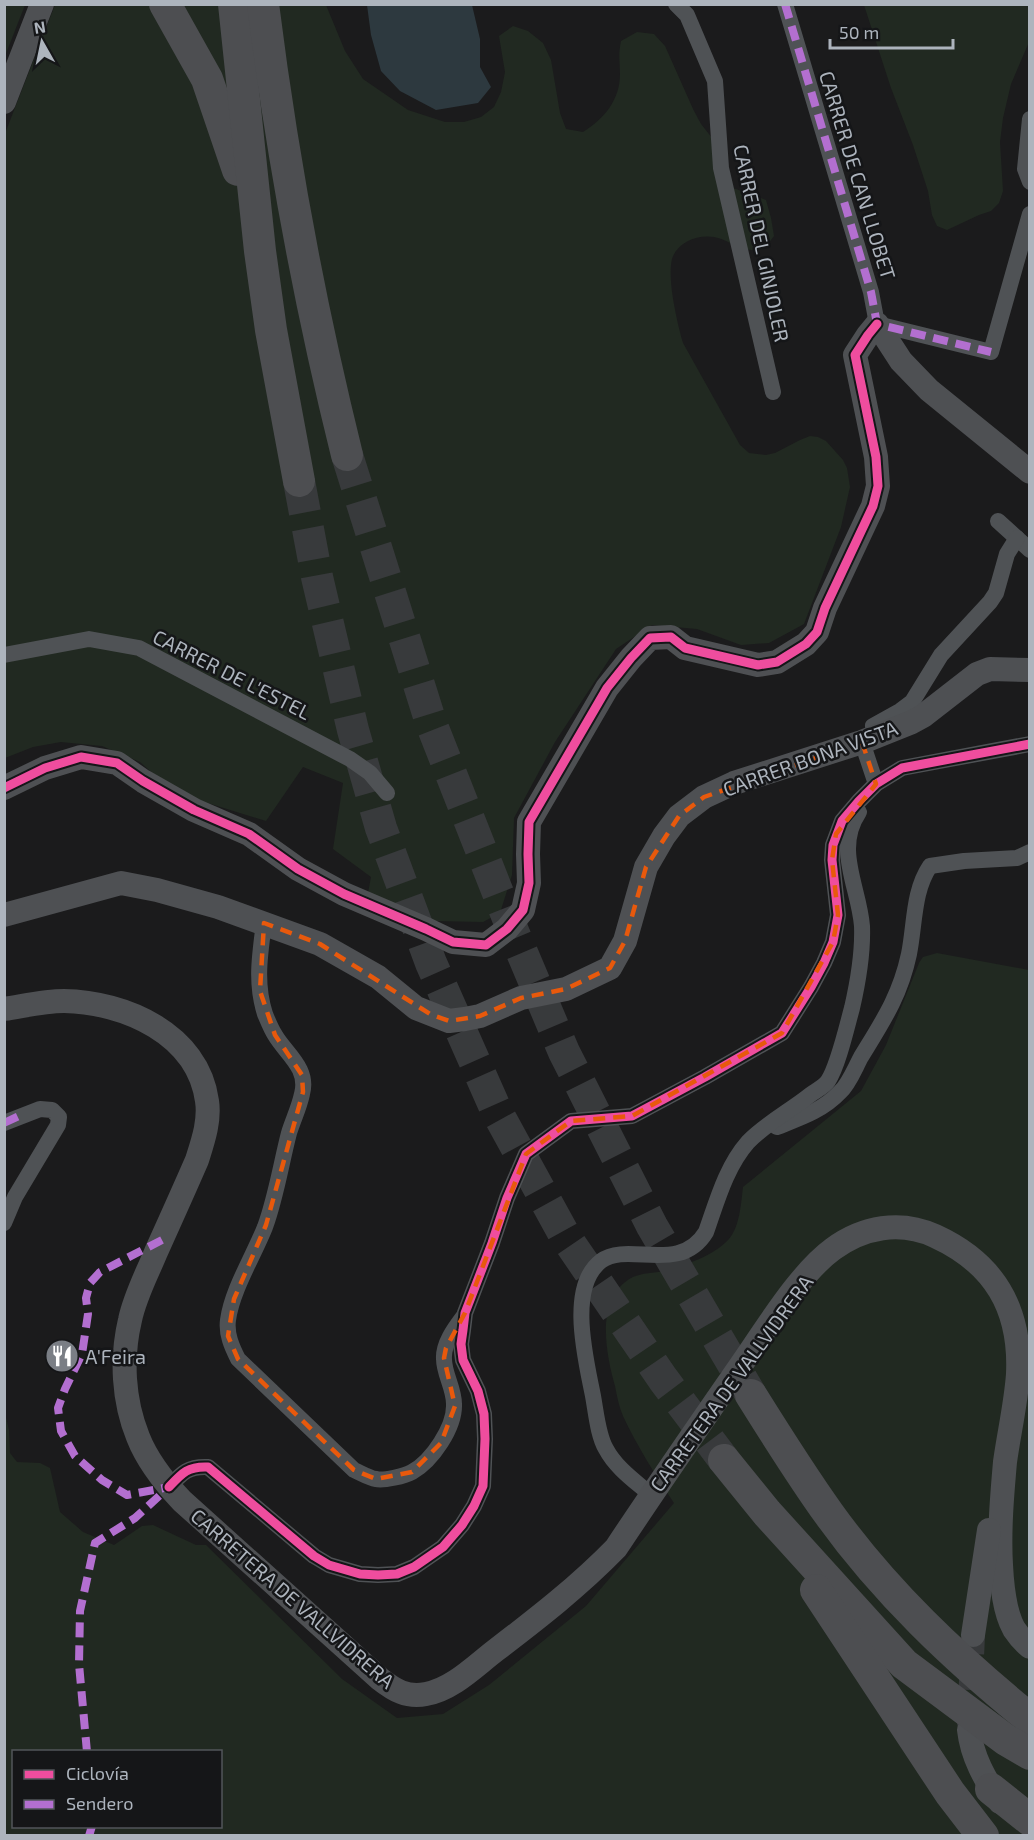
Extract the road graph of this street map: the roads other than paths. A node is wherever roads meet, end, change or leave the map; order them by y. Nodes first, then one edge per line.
1 (42, 4) edge
2 (165, 4) edge
3 (234, 4) edge
4 (263, 4) edge
5 (676, 4) edge
6 (785, 4) edge
7 (4, 102) edge
8 (1029, 119) edge
9 (1029, 182) edge
10 (1029, 214) edge
11 (260, 251) junction
12 (877, 324) junction
13 (773, 392) dead end
14 (347, 455) tunnel mouth
15 (1029, 472) edge
16 (299, 481) tunnel mouth
17 (998, 521) dead end
18 (1017, 538) junction
19 (1029, 550) edge
20 (4, 655) edge
21 (1029, 670) edge
22 (869, 738) junction
23 (1029, 744) edge
24 (876, 784) junction
25 (4, 788) edge
26 (387, 793) dead end
27 (1029, 852) edge
28 (4, 915) edge
29 (264, 923) junction
30 (4, 1009) edge
31 (10, 1116) edge
32 (758, 1133) junction
33 (4, 1136) edge
34 (4, 1223) edge
35 (465, 1313) junction
36 (751, 1395) tunnel mouth
37 (724, 1460) tunnel mouth
38 (1005, 1463) junction
39 (803, 1475) junction
40 (169, 1486) junction
41 (652, 1493) junction
42 (767, 1513) junction
43 (1014, 1629) junction
44 (1029, 1647) edge
45 (1029, 1694) edge
46 (1029, 1719) edge
47 (969, 1730) tunnel mouth
48 (1029, 1754) edge
49 (991, 1789) junction
50 (1029, 1820) edge
51 (1029, 1834) edge
52 (983, 1836) edge

1 - 7 street
2 - 11 highway
3 - 11 highway
4 - 14 highway
5 - 13 street, CARRER DEL GINJOLER
6 - 12 street, CARRER DE CAN LLOBET
8 - 9 street
10 - 12 street
11 - 16 highway
12 - 15 street
12 - 25 street
17 - 18 street
18 - 19 street
18 - 22 street
20 - 26 street, CARRER DE L'ESTEL
21 - 22 street, CARRER BONA VISTA
22 - 24 street
22 - 29 street, CARRER BONA VISTA
23 - 24 street
24 - 32 street
24 - 35 street
27 - 32 street
28 - 29 street, CARRER BONA VISTA
29 - 35 street
30 - 40 street, CARRETERA DE VALLVIDRERA
31 - 33 street
31 - 34 street
32 - 41 street
35 - 40 street
36 - 39 highway
37 - 42 highway
38 - 41 street, CARRETERA DE VALLVIDRERA
38 - 43 street, CARRETERA DE VALLVIDRERA
38 - 43 street, CARRETERA DE VALLVIDRERA
39 - 45 highway
39 - 46 highway
40 - 41 street, CARRETERA DE VALLVIDRERA
42 - 48 highway
42 - 52 highway
43 - 44 street, CARRETERA DE VALLVIDRERA
47 - 49 street
49 - 50 highway
49 - 51 street

